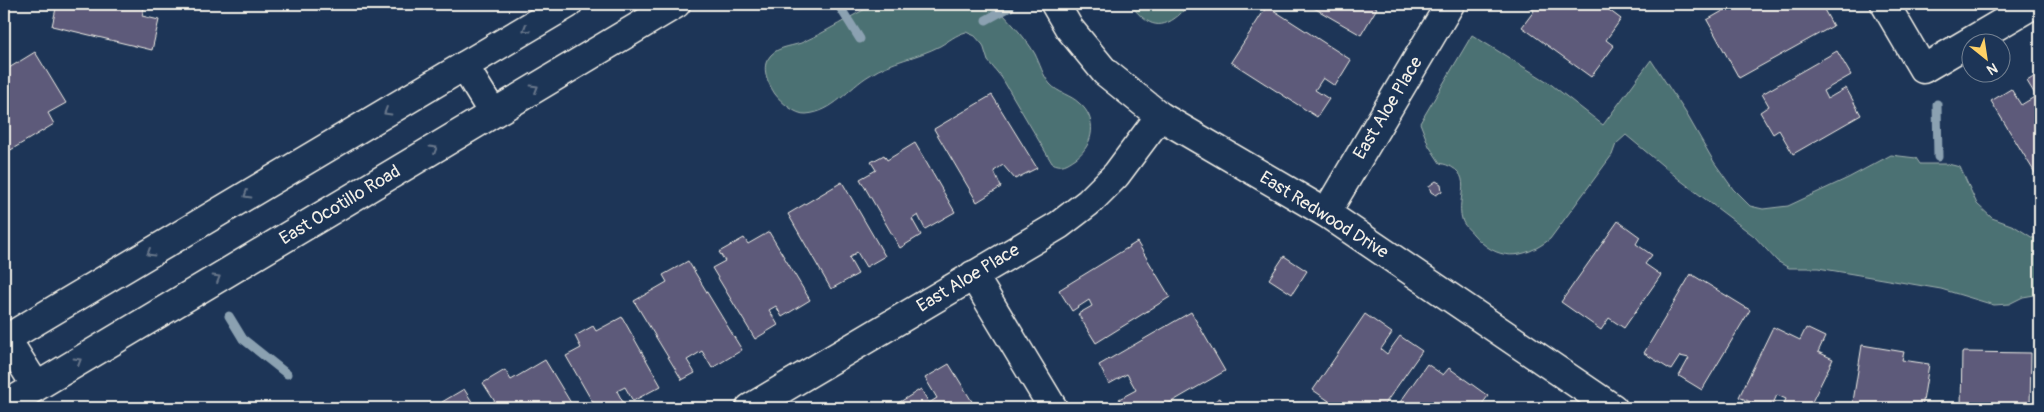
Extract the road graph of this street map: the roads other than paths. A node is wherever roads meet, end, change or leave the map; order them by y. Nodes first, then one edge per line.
1 (568, 4) edge
2 (676, 4) edge
3 (1055, 4) edge
4 (1450, 4) edge
5 (1885, 4) edge
6 (2034, 4) edge
7 (464, 66) junction
8 (493, 113) junction
9 (1160, 116) junction
10 (1326, 213) junction
11 (973, 275) junction
12 (4, 334) edge
13 (36, 386) junction
14 (4, 406) edge
15 (750, 408) edge
16 (1054, 408) edge
17 (1613, 408) edge

1 -> 7 street
8 -> 2 street, East Ocotillo Road
3 - 9 street, East Redwood Drive
4 - 10 street, East Aloe Place
5 - 6 street
7 - 8 street
7 -> 12 street
13 -> 8 street, East Ocotillo Road
9 - 10 street, East Redwood Drive
9 - 11 street, East Aloe Place
10 - 17 street, East Redwood Drive
11 - 15 street, East Aloe Place
11 - 16 street
12 - 13 street
13 - 14 street, East Ocotillo Road

